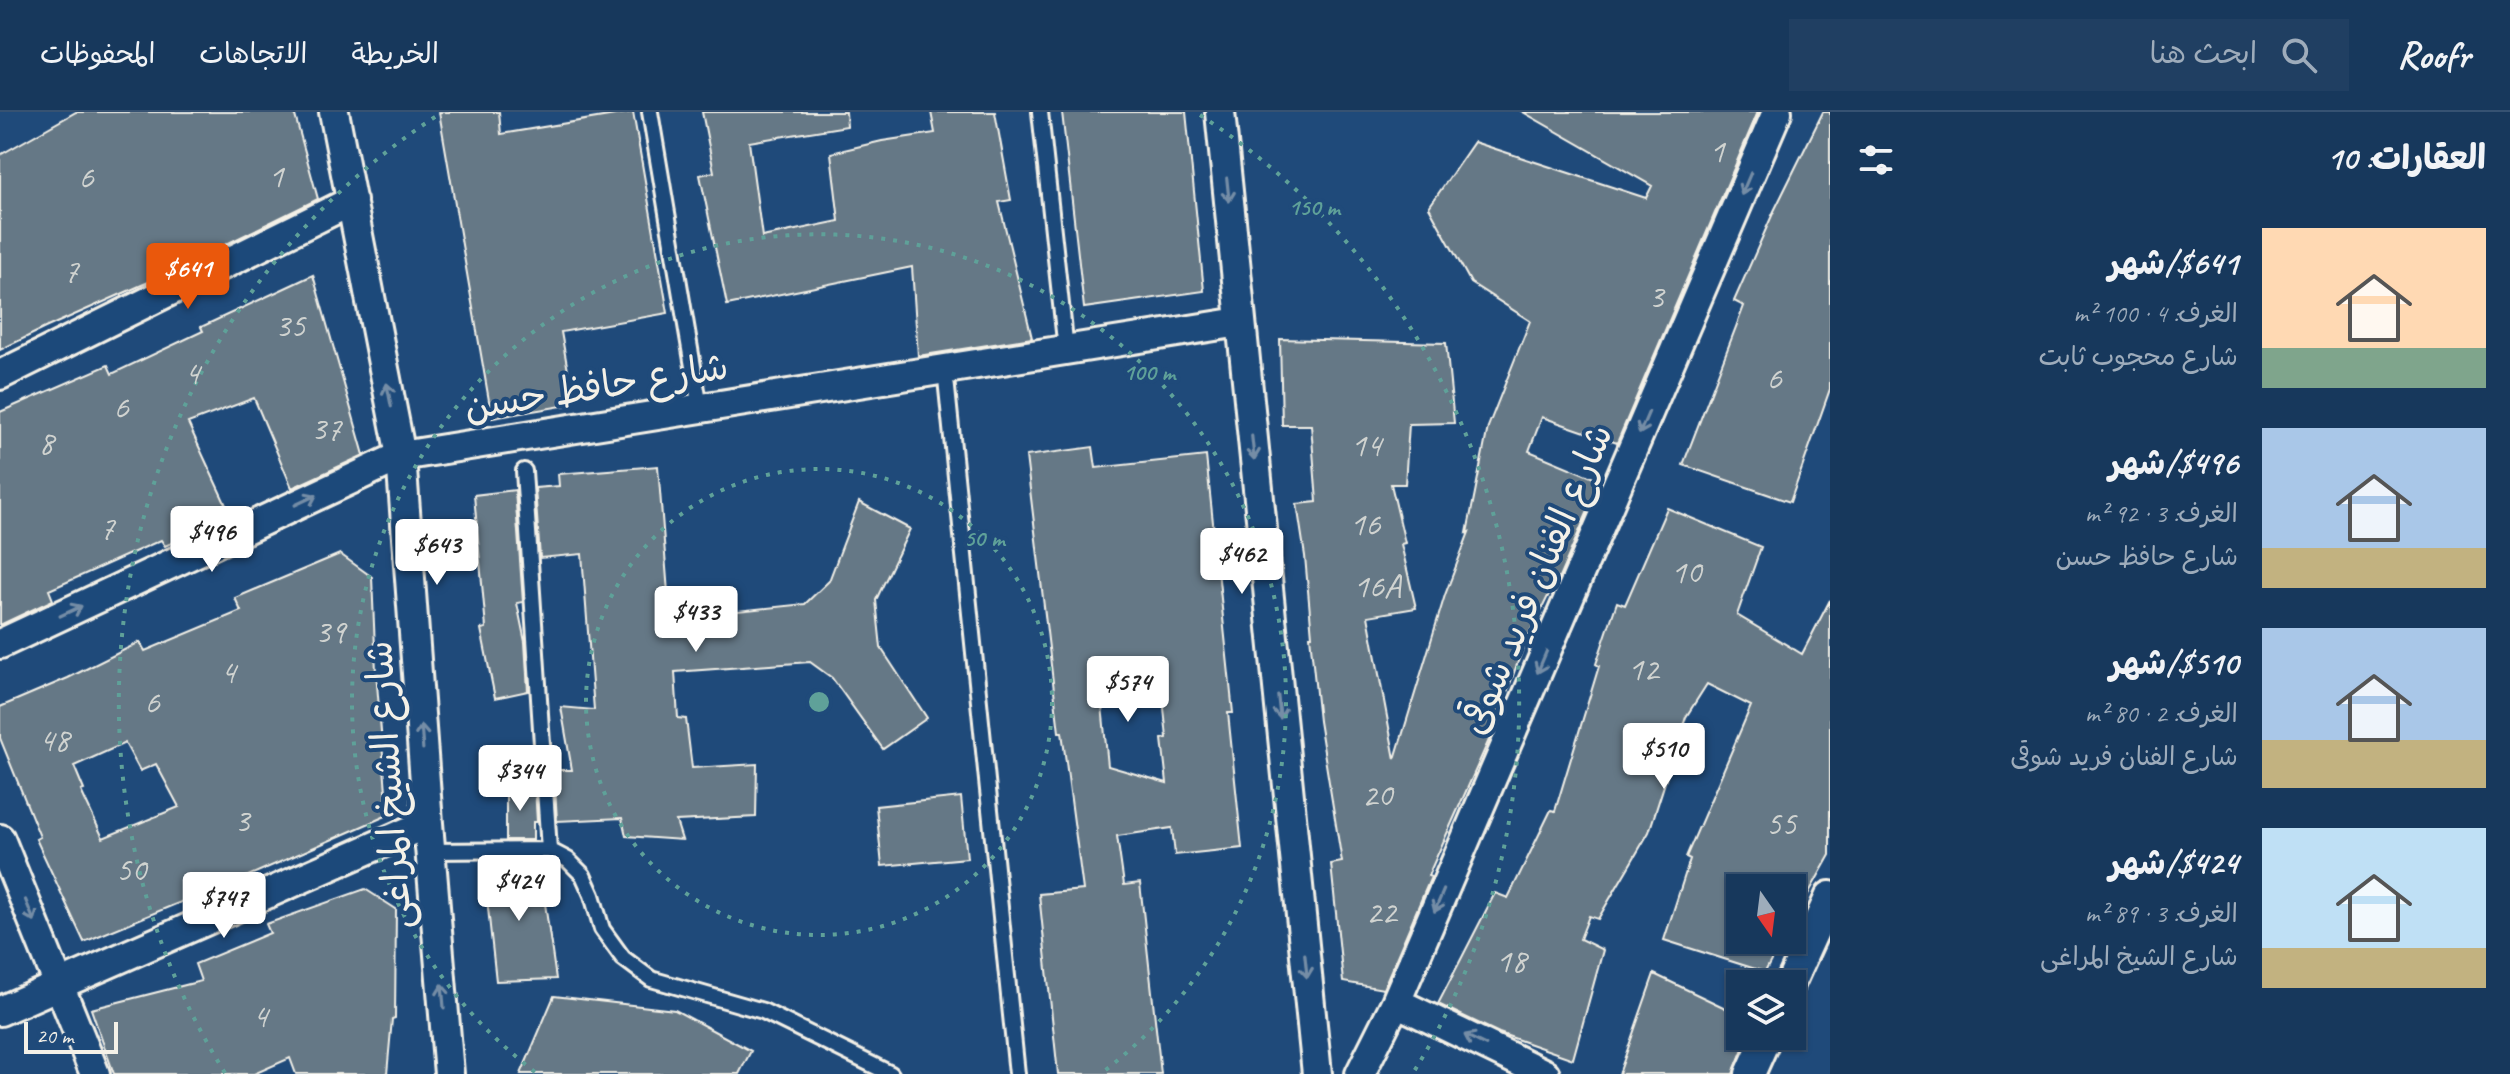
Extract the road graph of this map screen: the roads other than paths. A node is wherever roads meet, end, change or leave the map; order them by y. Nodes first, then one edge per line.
1 (334, 112) edge
2 (650, 112) edge
3 (1040, 112) edge
4 (1220, 112) edge
5 (1777, 112) edge
6 (352, 201) junction
7 (1240, 322) junction
8 (1066, 350) junction
9 (945, 369) junction
10 (0, 375) edge
11 (700, 408) junction
12 (401, 456) junction
13 (524, 471) dead end
14 (0, 644) edge
15 (428, 823) junction
16 (0, 839) edge
17 (549, 850) junction
18 (430, 851) junction
19 (1830, 896) edge
20 (1796, 970) edge
21 (59, 983) junction
22 (1396, 1002) junction
23 (0, 1011) edge
24 (1761, 1050) edge
25 (95, 1074) edge
26 (449, 1074) edge
27 (891, 1074) edge
28 (1017, 1074) edge
29 (1317, 1074) edge
30 (1360, 1074) edge
31 (1545, 1074) edge
32 (1750, 1074) edge

1 - 6 street, شارع الشيخ المراغى
2 - 11 lane
3 - 8 lane
4 -> 7 street
5 -> 22 street, شارع الفنان فريد شوقى
6 - 10 street
12 -> 6 street, شارع الشيخ المراغى
7 - 8 street, شارع حافظ حسن
7 -> 29 street
8 - 9 street, شارع حافظ حسن
9 - 11 street, شارع حافظ حسن
9 - 28 lane
11 - 12 street, شارع حافظ حسن
14 -> 12 street, شارع حافظ حسن
15 -> 12 street, شارع الشيخ المراغى
13 - 17 lane
15 - 18 street, شارع الشيخ المراغى
15 - 21 street
16 -> 21 street
17 - 18 lane
17 - 27 lane
26 -> 18 street, شارع الشيخ المراغى
19 - 20 street
21 - 23 street
21 - 25 street
22 - 30 street, شارع الفنان فريد شوقى
31 -> 22 street
24 - 32 street

